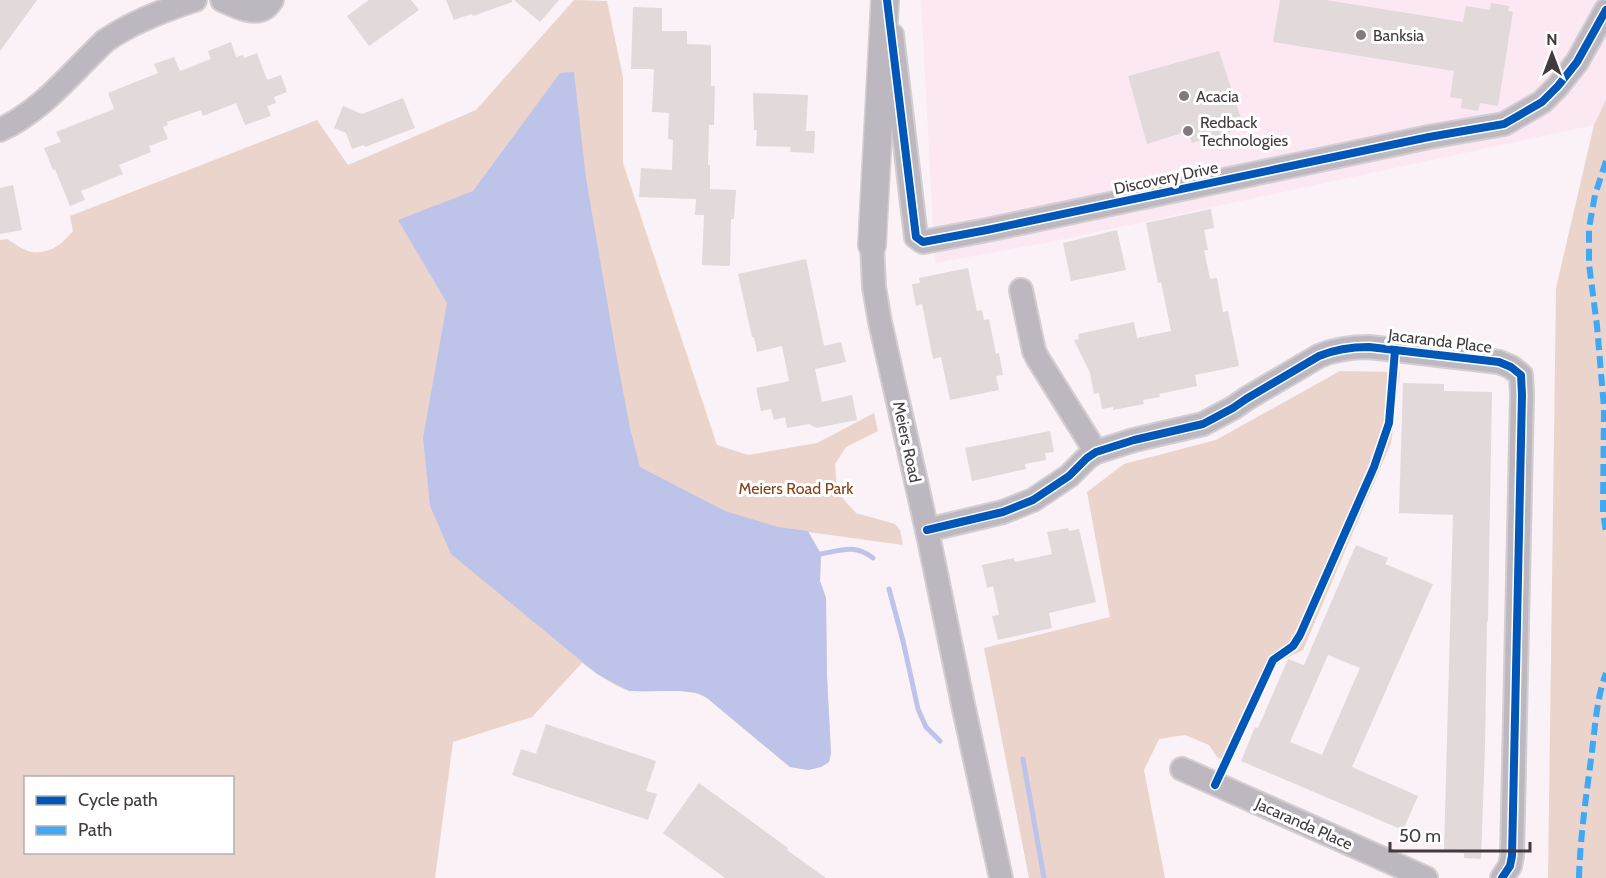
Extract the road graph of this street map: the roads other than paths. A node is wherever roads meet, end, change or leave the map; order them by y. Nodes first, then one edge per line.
1 (195, 0) edge
2 (222, 0) edge
3 (272, 0) edge
4 (886, 0) edge
5 (1606, 9) edge
6 (0, 130) edge
7 (872, 245) joint
8 (1021, 290) dead end
9 (1096, 452) junction
10 (927, 530) junction
11 (1182, 769) dead end
12 (1001, 878) edge
13 (1426, 878) edge
14 (1502, 878) edge

1 - 6 street
2 - 3 street
4 - 5 street, Discovery Drive
4 - 7 street, Meiers Road
7 - 10 street, Meiers Road
8 - 9 street
9 - 10 street, Jacaranda Place
9 - 14 street, Jacaranda Place
10 - 12 street, Meiers Road
11 - 13 street, Jacaranda Place

